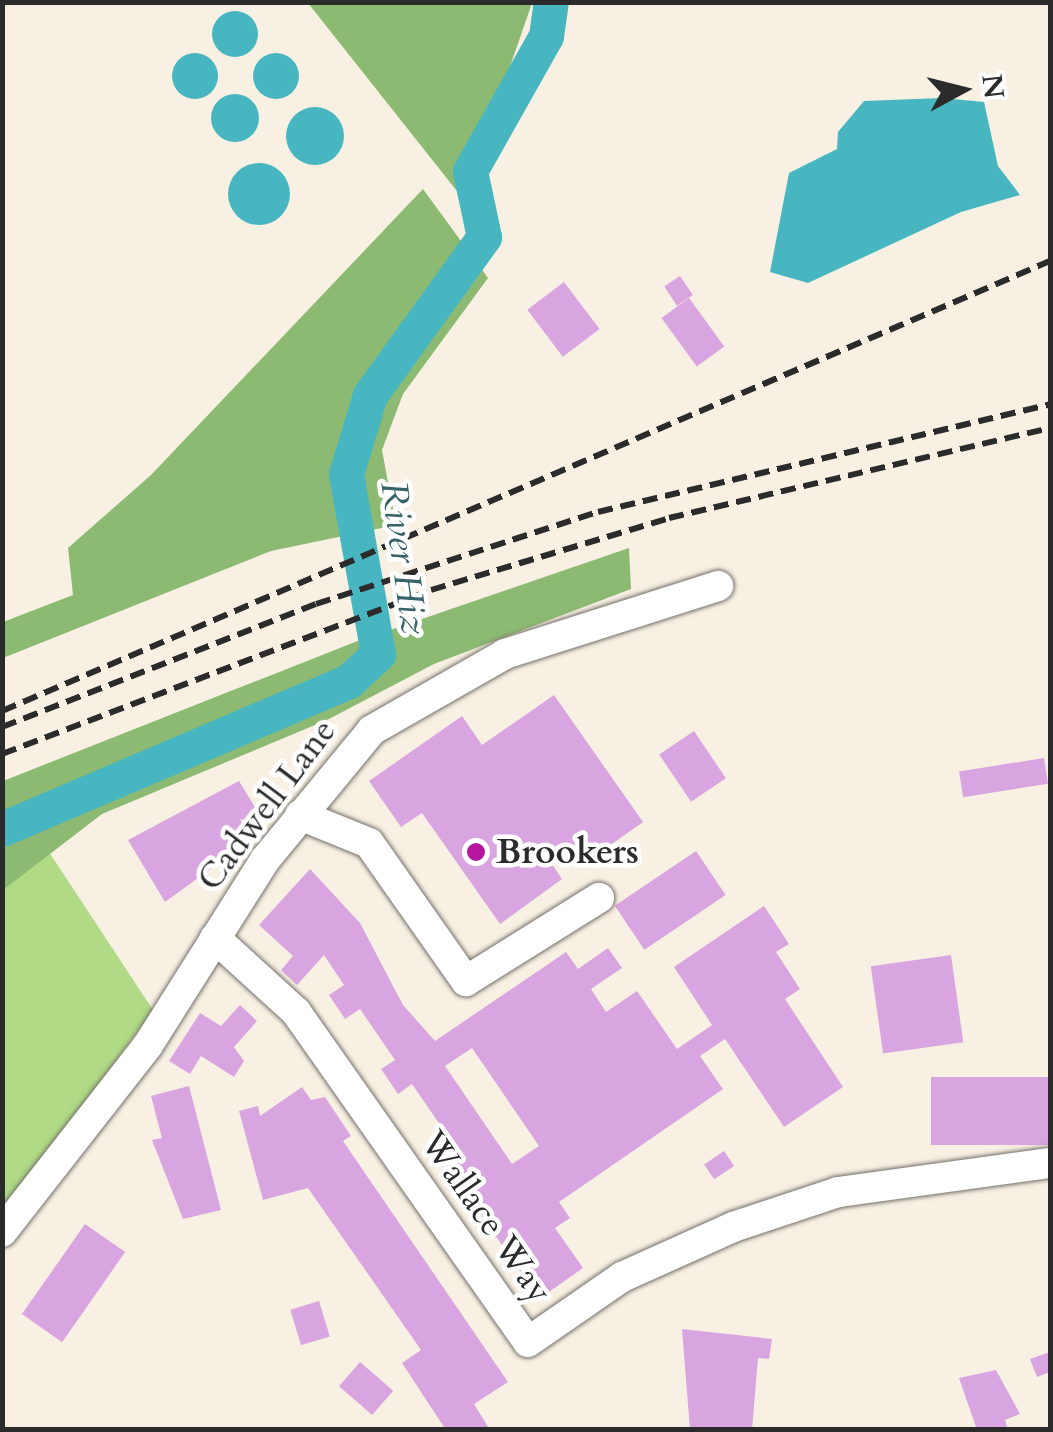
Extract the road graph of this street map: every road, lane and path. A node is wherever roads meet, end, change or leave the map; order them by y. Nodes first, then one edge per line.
1 (718, 586) dead end
2 (300, 814) junction
3 (599, 898) dead end
4 (215, 938) junction
5 (1050, 1163) edge
6 (2, 1232) edge

1 - 2 street, Cadwell Lane
2 - 3 street
2 - 4 street, Cadwell Lane
4 - 5 street, Wallace Way
4 - 6 street, Cadwell Lane

